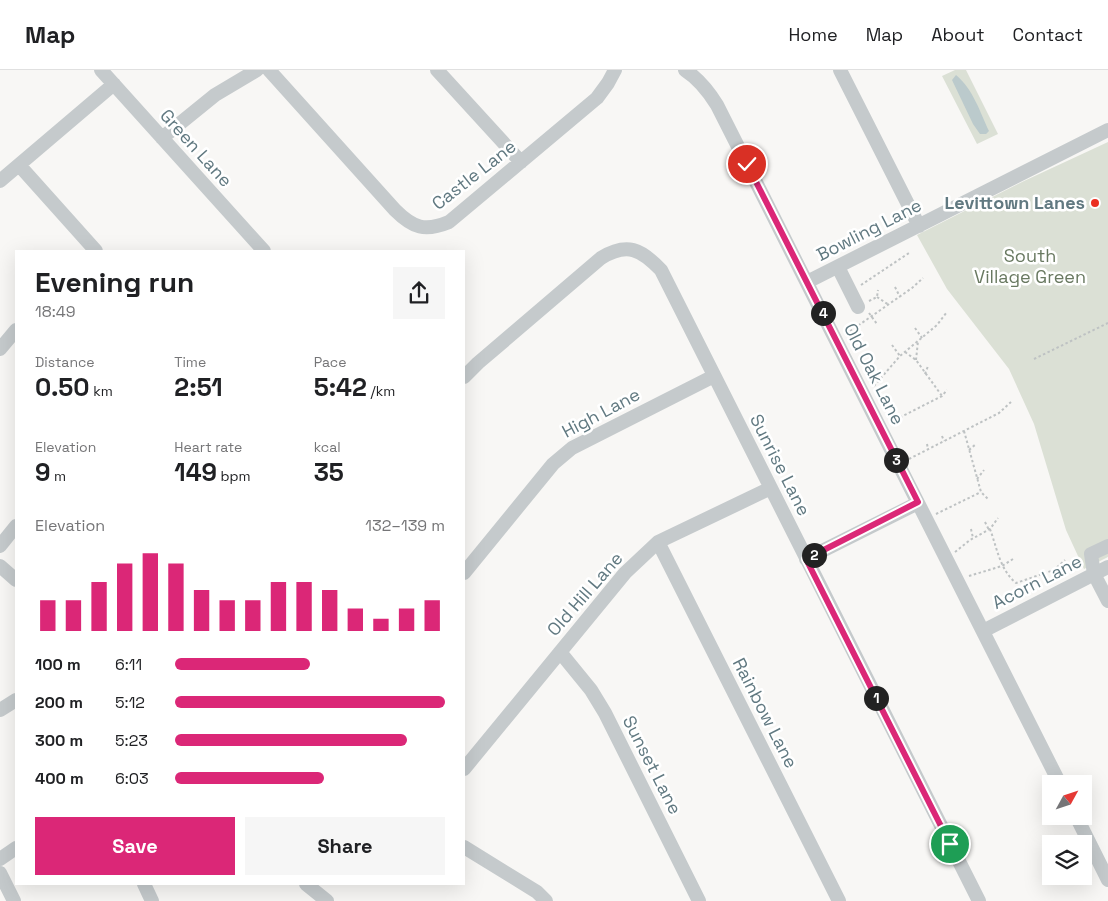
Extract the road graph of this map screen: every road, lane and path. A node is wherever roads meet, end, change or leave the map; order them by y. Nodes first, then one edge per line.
1 (101, 70) edge
2 (256, 70) edge
3 (269, 70) edge
4 (437, 70) edge
5 (615, 70) edge
6 (686, 70) edge
7 (840, 70) edge
8 (114, 84) junction
9 (1108, 130) edge
10 (162, 138) junction
11 (521, 162) junction
12 (19, 165) junction
13 (0, 181) edge
14 (919, 226) junction
15 (88, 248) edge
16 (263, 250) edge
17 (909, 253) dead end
18 (838, 267) junction
19 (923, 278) dead end
20 (807, 282) junction
21 (895, 287) dead end
22 (848, 288) junction
23 (878, 290) dead end
24 (877, 297) junction
25 (900, 297) junction
26 (888, 305) junction
27 (861, 306) junction
28 (947, 312) dead end
29 (871, 316) junction
30 (1108, 323) edge
31 (877, 324) dead end
32 (915, 328) dead end
33 (15, 331) edge
34 (922, 338) junction
35 (836, 340) junction
36 (918, 341) junction
37 (892, 345) dead end
38 (0, 349) edge
39 (905, 352) junction
40 (900, 356) junction
41 (1034, 359) dead end
42 (916, 360) junction
43 (928, 366) dead end
44 (926, 374) junction
45 (465, 376) edge
46 (714, 376) junction
47 (947, 390) dead end
48 (942, 396) junction
49 (865, 397) junction
50 (1011, 402) dead end
51 (968, 423) dead end
52 (880, 427) junction
53 (970, 428) junction
54 (964, 431) junction
55 (942, 436) dead end
56 (944, 441) junction
57 (927, 444) dead end
58 (976, 444) dead end
59 (928, 449) junction
60 (969, 450) junction
61 (899, 464) junction
62 (984, 470) dead end
63 (977, 479) junction
64 (771, 488) junction
65 (981, 492) junction
66 (990, 500) dead end
67 (918, 502) junction
68 (998, 518) dead end
69 (926, 519) junction
70 (985, 522) dead end
71 (15, 527) edge
72 (971, 529) dead end
73 (990, 530) junction
74 (973, 538) junction
75 (658, 542) junction
76 (0, 546) edge
77 (1108, 546) edge
78 (806, 559) junction
79 (946, 559) junction
80 (1013, 559) dead end
81 (1065, 560) dead end
82 (0, 566) edge
83 (1002, 566) junction
84 (1108, 567) edge
85 (465, 571) edge
86 (1094, 574) junction
87 (15, 579) edge
88 (957, 580) junction
89 (1108, 601) edge
90 (982, 631) junction
91 (560, 652) junction
92 (15, 701) edge
93 (0, 710) edge
94 (465, 768) edge
95 (1055, 775) edge
96 (1080, 825) edge
97 (465, 847) edge
98 (15, 849) edge
99 (0, 859) edge
100 (0, 873) edge
101 (1108, 880) edge
102 (144, 885) edge
103 (307, 885) edge
104 (14, 901) edge
105 (152, 901) edge
106 (328, 901) edge
107 (546, 901) edge
108 (700, 901) edge
109 (839, 901) edge
110 (979, 901) edge

1 - 8 street, Green Lane
2 - 10 street
3 - 11 street, Castle Lane
4 - 11 street
5 - 11 street, Castle Lane
6 - 20 street, Old Oak Lane
7 - 14 street
8 - 10 street, Green Lane
8 - 12 street
9 - 14 street, Bowling Lane
10 - 16 street, Green Lane
12 - 13 street
12 - 15 street
14 - 18 street, Bowling Lane
17 - 22 path
18 - 20 street, Bowling Lane
18 - 22 street
19 - 25 path
20 - 35 street, Old Oak Lane
21 - 25 path
22 - 27 street
23 - 24 path
24 - 26 path
24 - 27 path
25 - 26 path
26 - 29 path
27 - 29 path
28 - 34 path
29 - 31 path
29 - 35 path
30 - 41 path
32 - 34 path
33 - 38 street
34 - 36 path
35 - 49 street, Old Oak Lane
36 - 39 path
36 - 42 path
37 - 40 path
39 - 40 path
39 - 42 path
40 - 49 path
42 - 44 path
43 - 44 path
44 - 48 path
45 - 46 street, Sunrise Lane
46 - 64 street, Sunrise Lane
46 - 85 street, High Lane
47 - 48 path
48 - 52 path
49 - 52 street, Old Oak Lane
50 - 53 path
51 - 53 path
52 - 61 street, Old Oak Lane
53 - 54 path
54 - 56 path
54 - 60 path
55 - 56 path
56 - 59 path
57 - 59 path
58 - 60 path
59 - 61 path
60 - 63 path
61 - 67 street, Old Oak Lane
62 - 63 path
63 - 65 path
64 - 75 street, Old Hill Lane
64 - 78 street, Sunrise Lane
65 - 66 path
65 - 69 path
67 - 69 street, Old Oak Lane
67 - 78 street
68 - 73 path
69 - 79 street, Old Oak Lane
70 - 73 path
71 - 76 street
72 - 74 path
73 - 74 path
73 - 83 path
74 - 79 path
75 - 91 street, Old Hill Lane
75 - 109 street, Rainbow Lane
77 - 86 street
78 - 110 street, Sunrise Lane
79 - 88 street, Old Oak Lane
80 - 83 path
81 - 83 path
82 - 87 street
83 - 88 path
84 - 86 street, Acorn Lane
86 - 89 street
86 - 90 street, Acorn Lane
88 - 90 street, Old Oak Lane
90 - 95 street, Old Oak Lane
91 - 94 street, Old Hill Lane
91 - 108 street, Sunset Lane
92 - 93 street
96 - 101 street
97 - 107 street
98 - 99 street
100 - 104 street
102 - 105 street
103 - 106 street

